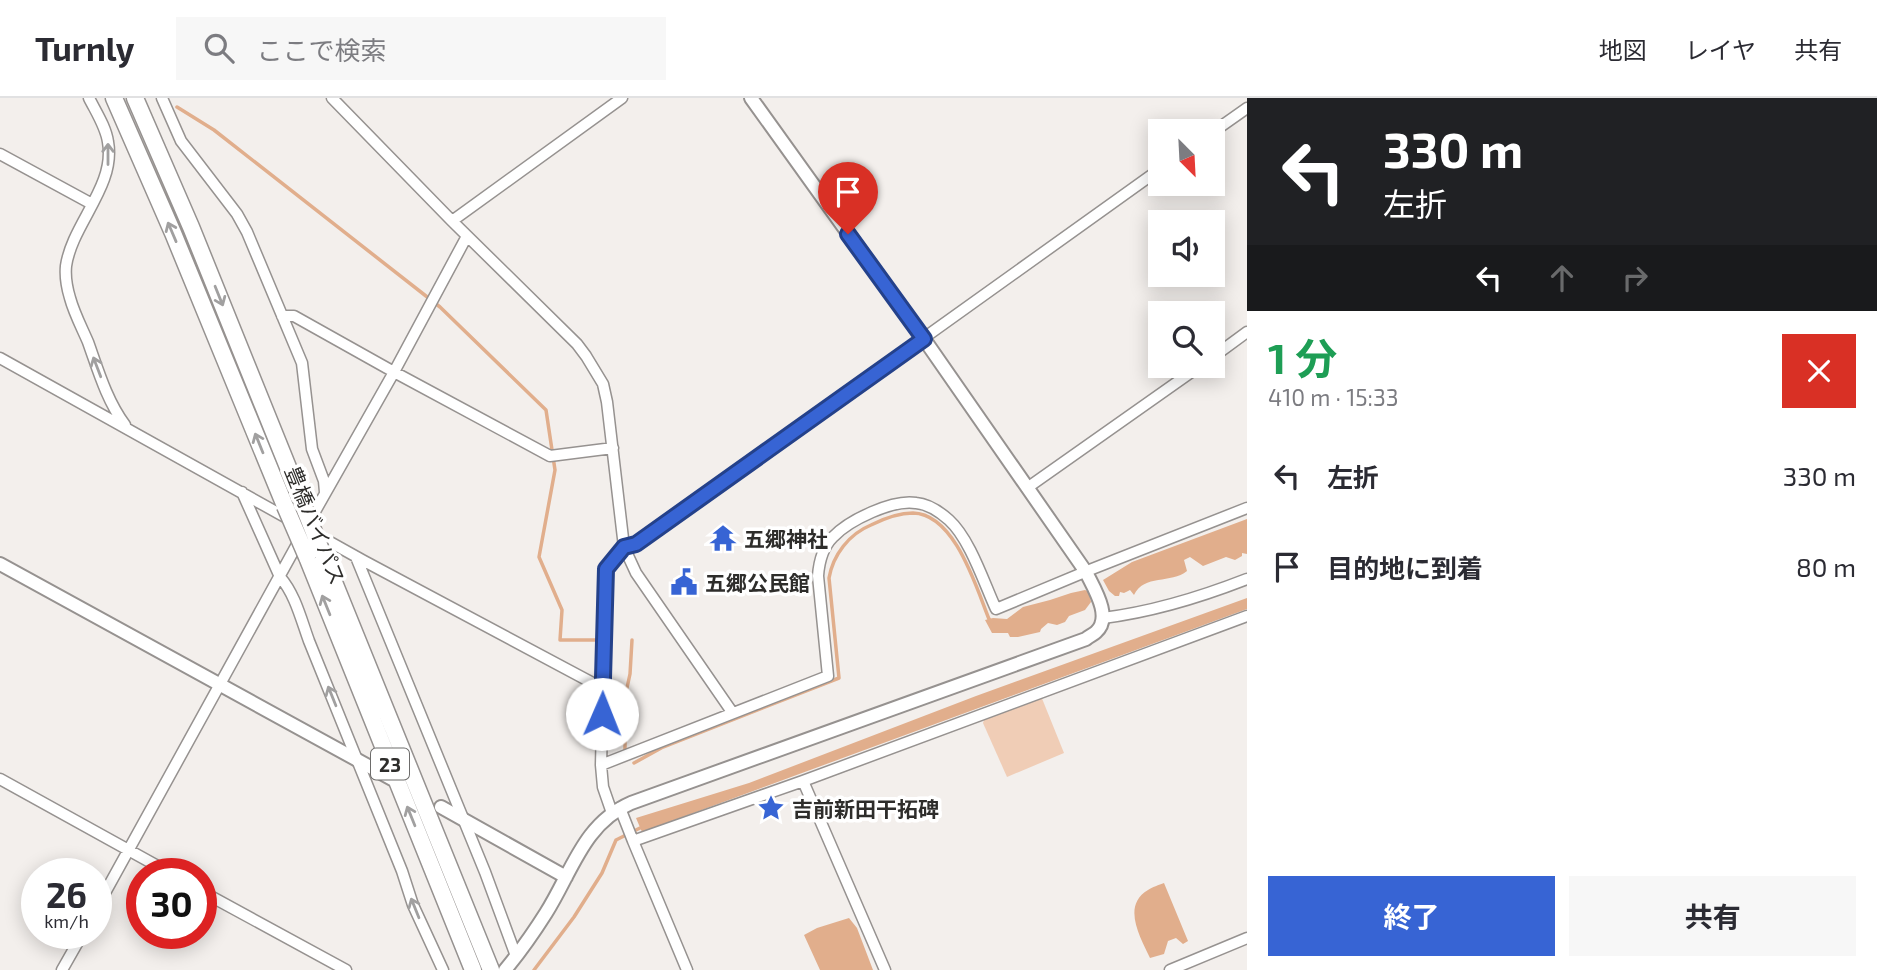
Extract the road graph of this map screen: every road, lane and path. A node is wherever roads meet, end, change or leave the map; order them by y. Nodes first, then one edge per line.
1 (89, 98) edge
2 (114, 98) edge
3 (135, 98) edge
4 (162, 98) edge
5 (332, 98) edge
6 (622, 98) edge
7 (751, 98) edge
8 (1247, 108) edge
9 (1225, 124) edge
10 (0, 154) edge
11 (1148, 178) edge
12 (92, 204) junction
13 (452, 221) junction
14 (467, 236) junction
15 (282, 316) junction
16 (1247, 332) edge
17 (924, 339) junction
18 (1225, 348) edge
19 (0, 358) edge
20 (394, 372) junction
21 (1183, 378) edge
22 (127, 428) junction
23 (613, 448) junction
24 (1027, 488) junction
25 (242, 492) junction
26 (325, 492) junction
27 (1247, 509) edge
28 (305, 528) junction
29 (624, 547) junction
30 (315, 556) junction
31 (355, 556) junction
32 (0, 564) edge
33 (1086, 572) junction
34 (280, 577) junction
35 (1247, 579) edge
36 (1247, 616) edge
37 (1102, 618) junction
38 (219, 684) junction
39 (602, 688) junction
40 (732, 712) junction
41 (358, 761) junction
42 (601, 765) junction
43 (0, 779) edge
44 (392, 779) dead end
45 (803, 781) junction
46 (440, 807) dead end
47 (616, 810) junction
48 (464, 820) junction
49 (633, 839) junction
50 (129, 850) junction
51 (143, 858) edge
52 (566, 877) junction
53 (112, 880) edge
54 (217, 900) edge
55 (1247, 938) edge
56 (74, 949) edge
57 (516, 956) junction
58 (500, 969) edge
59 (62, 970) edge
60 (346, 970) edge
61 (443, 970) edge
62 (473, 970) edge
63 (687, 970) edge
64 (885, 970) edge
65 (1170, 970) edge

12 -> 1 street
30 -> 2 highway, 豊橋バイパス / 23, bridge
3 -> 30 highway, 豊橋バイパス / 23, bridge
4 - 15 street
5 - 13 street
6 - 13 street
7 - 17 street
8 - 9 street
10 - 12 street
11 - 17 street
22 -> 12 street
13 - 14 street
14 - 20 street
14 - 23 street
15 - 20 street
15 - 26 street
16 - 18 street
17 - 24 street
17 - 29 street
19 - 22 street
20 - 23 street
20 - 26 street
21 - 24 street
22 - 25 street
23 - 29 street
24 - 33 street
25 - 28 street
25 - 34 street
26 - 28 street
27 - 33 street
28 - 31 street
28 - 34 street
29 - 39 street
29 - 40 street
30 - 58 highway, 豊橋バイパス / 23
62 -> 30 highway, 豊橋バイパス / 23
31 - 39 street
31 - 48 street
32 - 38 street
33 - 37 street
33 - 40 street
34 - 38 street
41 -> 34 street
35 - 37 street
36 - 45 street
37 - 47 street
38 - 41 street
38 - 50 street
39 - 42 street
40 - 42 street
41 - 44 street
61 -> 41 street
42 - 47 street
43 - 50 street
45 - 49 street
45 - 64 street
46 - 48 street
47 - 49 street
47 - 52 street
48 - 52 street
48 - 57 street
49 - 63 street
50 - 51 street
50 - 53 street
52 - 57 street
54 - 60 street
55 - 65 street
56 - 59 street
57 - 58 street

